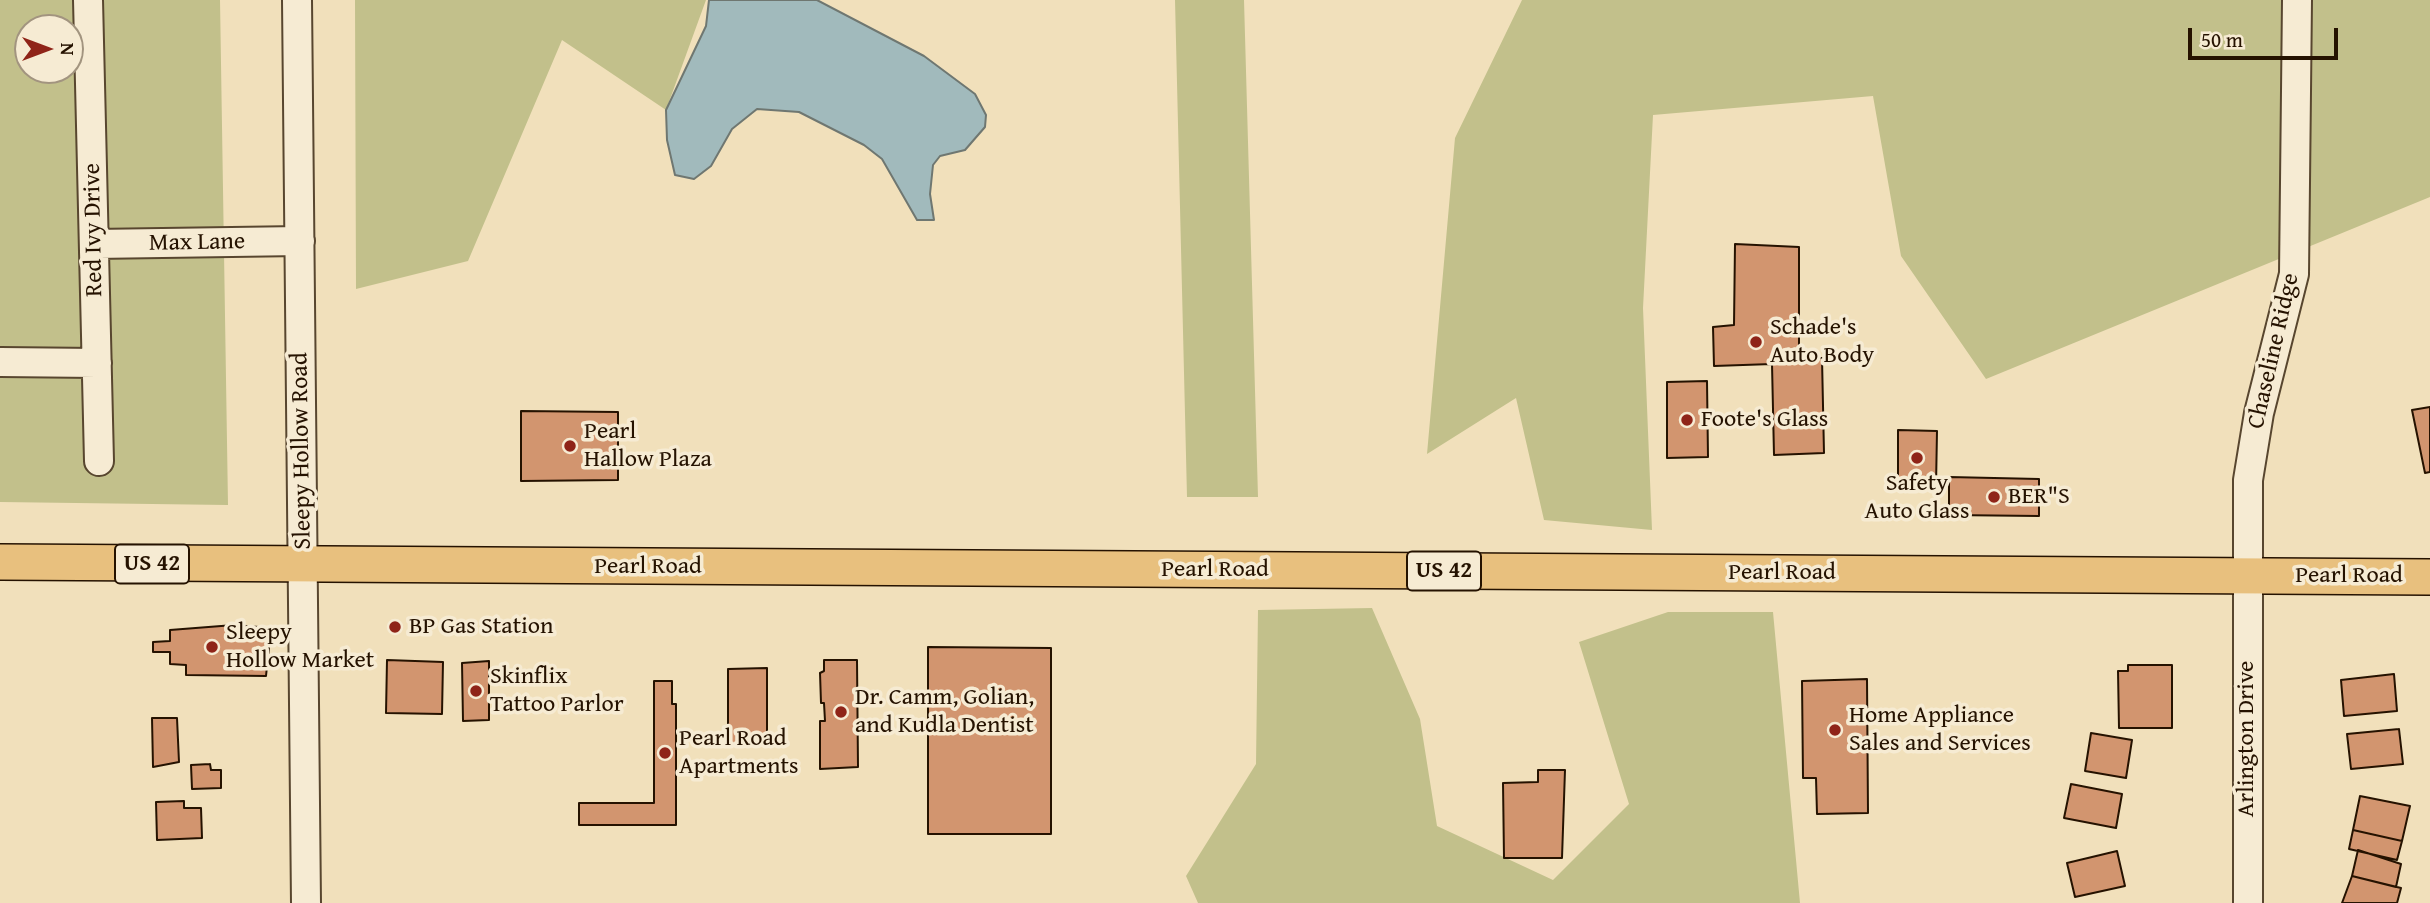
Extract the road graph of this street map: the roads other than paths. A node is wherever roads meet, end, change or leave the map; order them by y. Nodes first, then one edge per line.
1 (88, 0) edge
2 (297, 0) edge
3 (2297, 0) edge
4 (300, 241) junction
5 (94, 244) junction
6 (0, 362) edge
7 (97, 363) junction
8 (99, 461) dead end
9 (0, 562) edge
10 (303, 565) junction
11 (2246, 576) junction
12 (2430, 577) edge
13 (306, 903) edge
14 (2248, 903) edge

1 - 5 street, Red Ivy Drive
2 - 4 street, Sleepy Hollow Road
3 - 11 street, Chaseline Ridge
4 - 5 street, Max Lane
4 - 10 street, Sleepy Hollow Road
5 - 7 street, Red Ivy Drive
6 - 7 street
7 - 8 street, Red Ivy Drive
9 - 10 main road, Pearl Road / US 42
10 - 11 main road, Pearl Road / US 42
10 - 13 street, Sleepy Hollow Road
11 - 12 main road, Pearl Road / US 42
11 - 14 street, Arlington Drive

